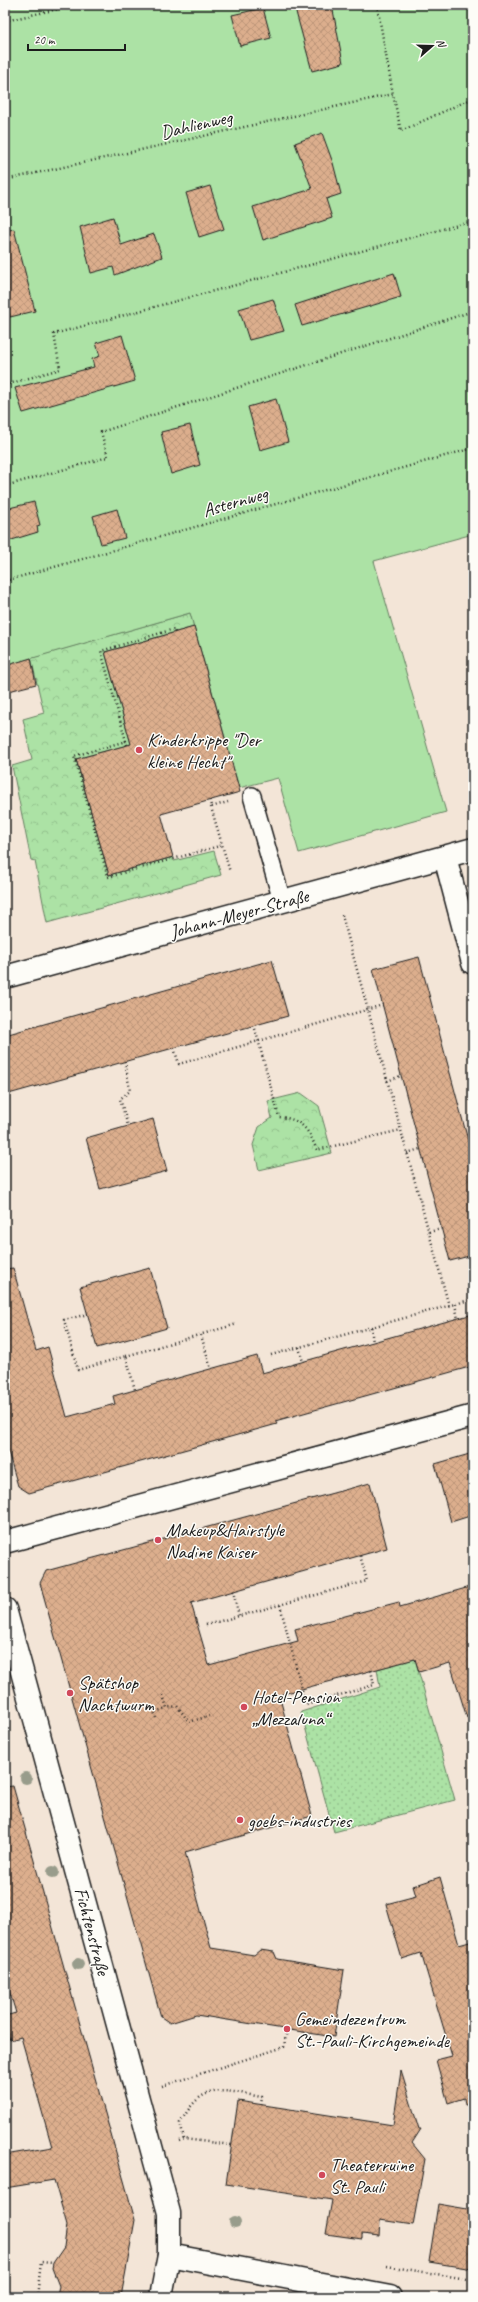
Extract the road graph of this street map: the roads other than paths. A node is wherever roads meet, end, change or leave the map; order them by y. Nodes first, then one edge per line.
1 (252, 796) dead end
2 (473, 849) edge
3 (445, 857) junction
4 (282, 901) junction
5 (473, 963) edge
6 (5, 977) edge
7 (473, 1416) edge
8 (5, 1542) edge
9 (5, 1609) edge
10 (169, 2255) junction
11 (161, 2297) edge
12 (390, 2297) edge

1 - 4 lane
2 - 3 street, Johann-Meyer-Straße
3 - 4 street, Johann-Meyer-Straße
3 - 5 street
4 - 6 street, Johann-Meyer-Straße
7 - 8 street
9 - 10 street, Fichtenstraße
10 - 11 street, Fichtenstraße
10 - 12 street

